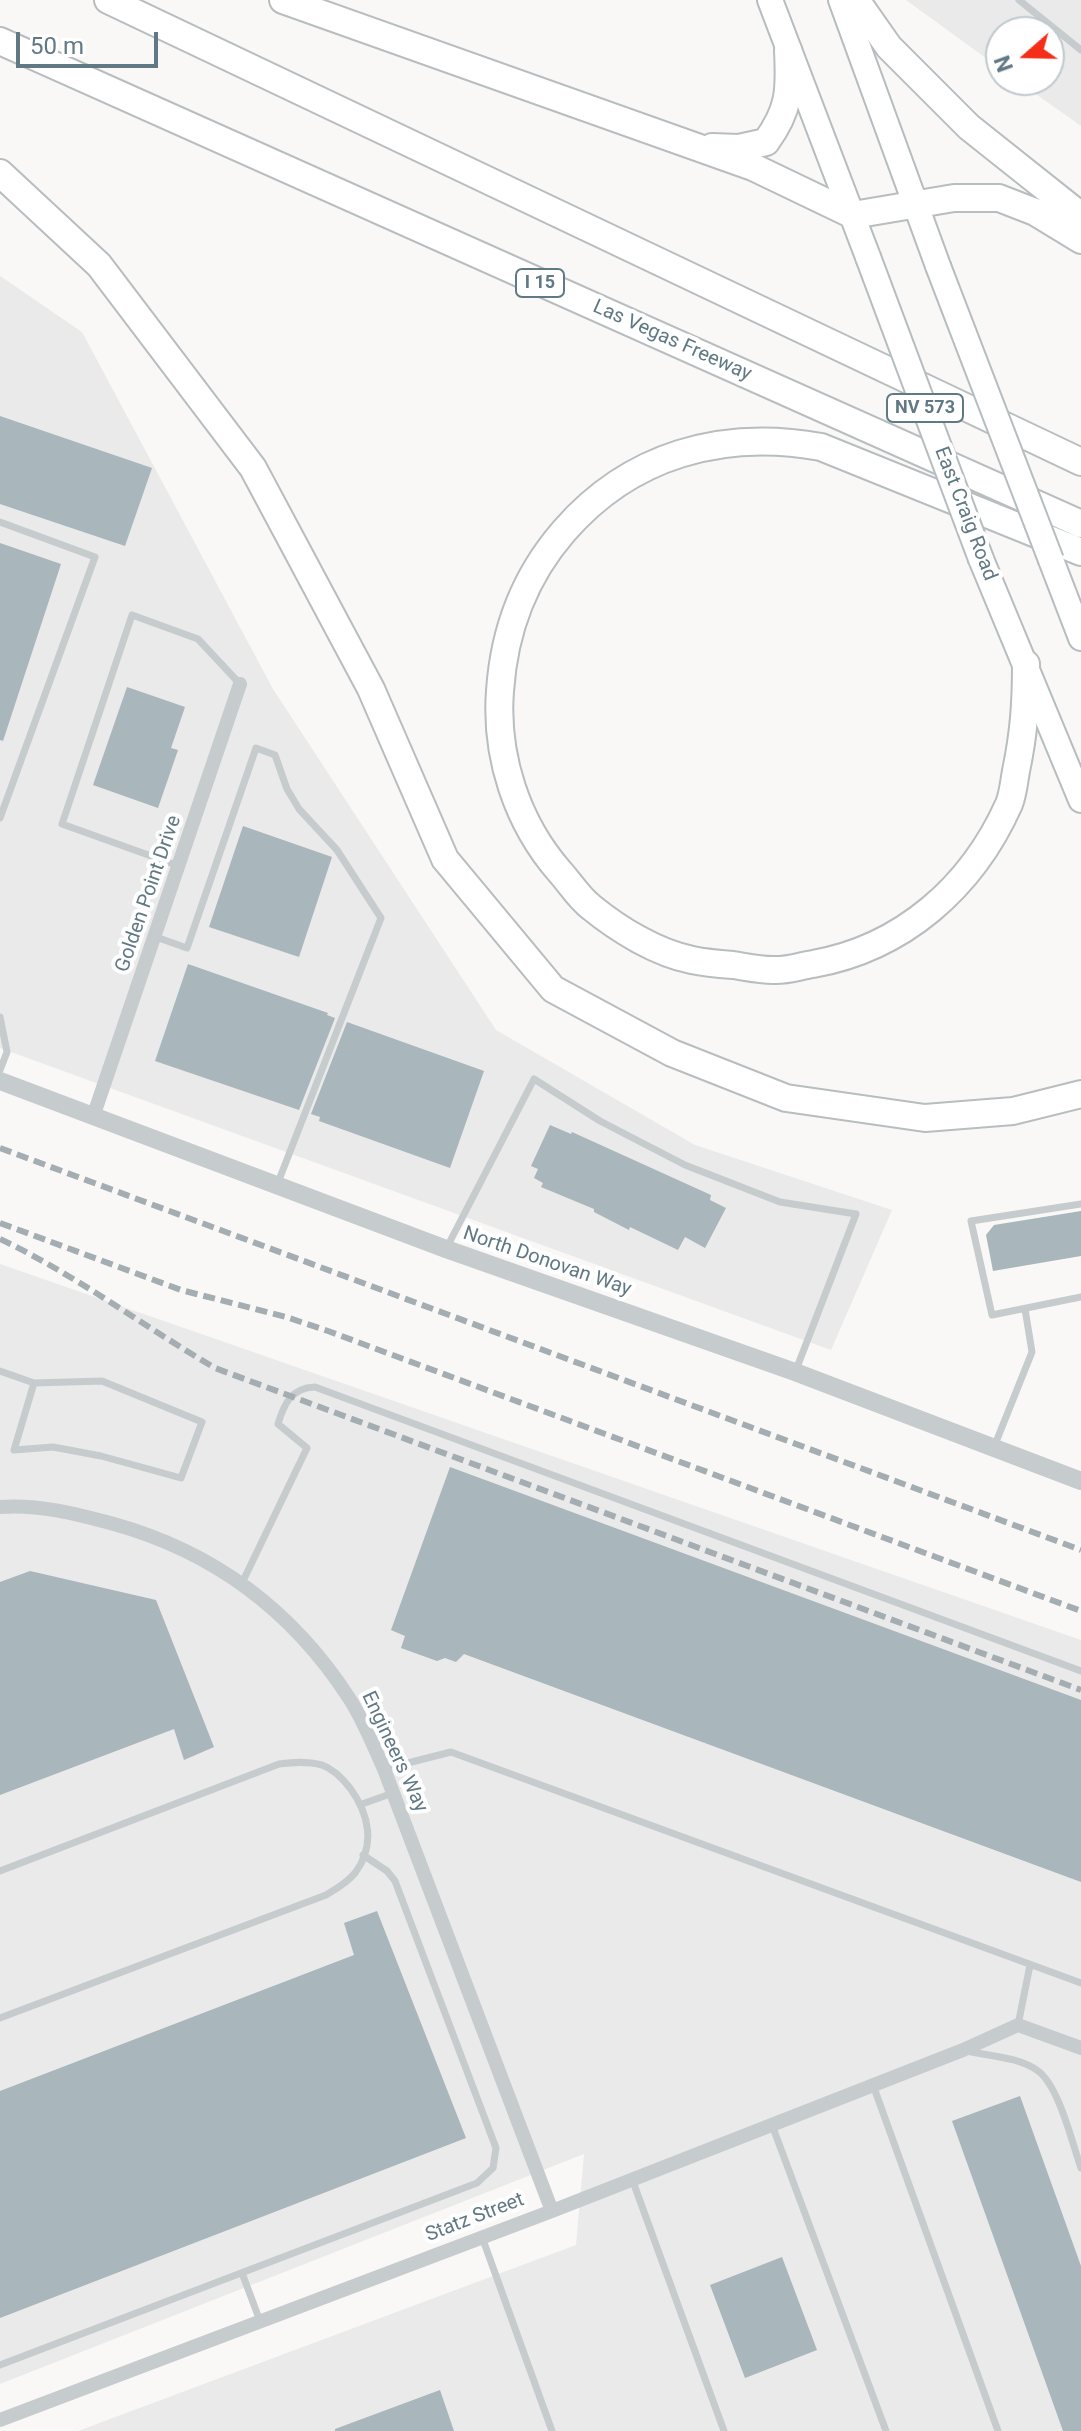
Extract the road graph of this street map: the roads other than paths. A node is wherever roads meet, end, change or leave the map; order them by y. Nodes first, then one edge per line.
1 (108, 0) edge
2 (283, 0) edge
3 (770, 0) edge
4 (841, 0) edge
5 (856, 0) edge
6 (1019, 0) edge
7 (0, 41) edge
8 (788, 50) junction
9 (1081, 50) edge
10 (693, 146) junction
11 (0, 173) edge
12 (918, 205) junction
13 (853, 215) junction
14 (1081, 216) edge
15 (1081, 240) edge
16 (1081, 462) edge
17 (0, 522) edge
18 (1081, 524) edge
19 (1081, 552) edge
20 (1077, 628) edge
21 (1026, 664) junction
22 (240, 684) joint
23 (1081, 800) edge
24 (0, 818) edge
25 (179, 866) junction
26 (156, 937) junction
27 (0, 1017) edge
28 (0, 1070) edge
29 (0, 1081) edge
30 (1081, 1094) edge
31 (93, 1117) junction
32 (276, 1187) junction
33 (1081, 1204) edge
34 (446, 1249) junction
35 (1081, 1297) edge
36 (1025, 1309) junction
37 (0, 1371) edge
38 (795, 1372) junction
39 (34, 1383) junction
40 (994, 1447) junction
41 (1081, 1481) edge
42 (0, 1507) edge
43 (242, 1583) junction
44 (1081, 1671) edge
45 (384, 1769) junction
46 (393, 1793) junction
47 (362, 1804) junction
48 (363, 1855) junction
49 (0, 1871) edge
50 (1030, 1965) junction
51 (1081, 1983) edge
52 (0, 2018) edge
53 (1018, 2025) junction
54 (1081, 2048) edge
55 (963, 2050) junction
56 (873, 2085) junction
57 (772, 2125) junction
58 (1081, 2168) edge
59 (632, 2179) junction
60 (552, 2211) junction
61 (482, 2237) junction
62 (242, 2273) junction
63 (260, 2321) junction
64 (0, 2365) edge
65 (0, 2420) edge
66 (552, 2431) edge
67 (724, 2431) edge
68 (886, 2431) edge
69 (998, 2431) edge

1 - 16 highway
2 - 10 highway
3 - 8 main road, East Craig Road / NV 573
4 - 12 main road, NV 573
5 - 14 highway
6 - 9 lane
7 - 18 highway, Las Vegas Freeway / I 15
8 - 10 highway
8 - 13 main road, East Craig Road / NV 573
10 - 13 highway
11 - 30 highway
12 - 13 highway
12 - 15 highway
12 - 20 main road, NV 573, bridge
13 - 21 main road, East Craig Road / NV 573, bridge
17 - 24 lane
19 - 21 highway
21 - 23 main road, East Craig Road / NV 573
22 - 25 street, Golden Point Drive
22 - 25 lane
25 - 26 street, Golden Point Drive
26 - 31 street, Golden Point Drive
26 - 32 lane
27 - 28 lane
29 - 31 street, North Donovan Way
31 - 32 street, North Donovan Way
32 - 34 street, North Donovan Way
33 - 36 lane
34 - 38 street, North Donovan Way
34 - 38 lane
35 - 36 lane
36 - 40 lane
37 - 39 lane
38 - 40 street, North Donovan Way
39 - 39 lane
40 - 41 street, North Donovan Way
42 - 43 street, Engineers Way
43 - 44 lane
43 - 45 street, Engineers Way
45 - 46 street, Engineers Way
45 - 50 lane
46 - 47 lane
46 - 60 street, Engineers Way
47 - 48 lane
47 - 49 lane
48 - 52 lane
48 - 62 lane
50 - 51 lane
50 - 53 lane
53 - 54 street
53 - 55 street, Statz Street
55 - 56 street, Statz Street
55 - 58 lane
56 - 57 street, Statz Street
56 - 69 lane
57 - 59 street, Statz Street
57 - 68 lane
59 - 60 street, Statz Street
59 - 67 lane
60 - 61 street, Statz Street
61 - 63 street, Statz Street
61 - 66 lane
62 - 63 lane
62 - 64 lane
63 - 65 street, Statz Street

